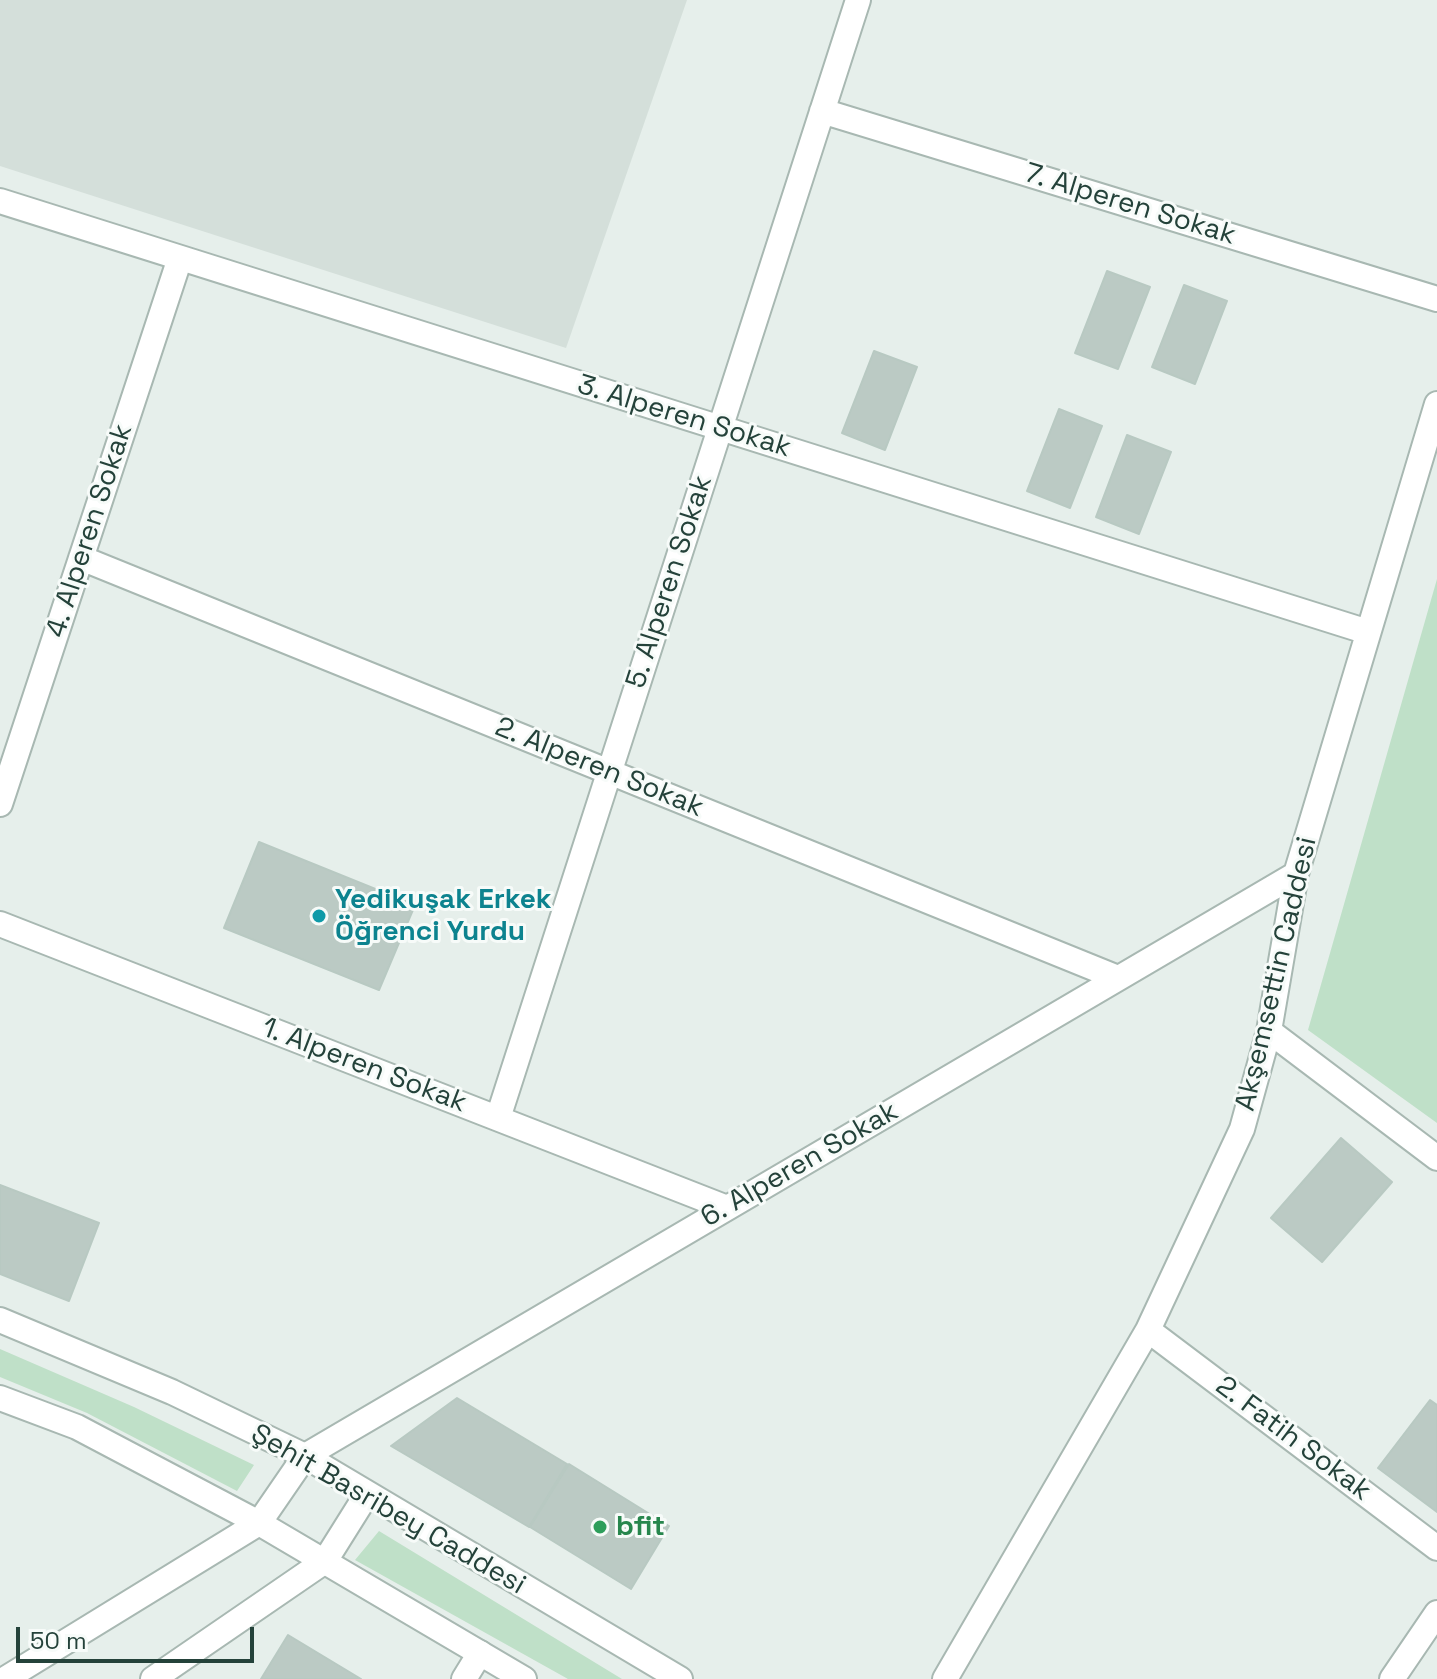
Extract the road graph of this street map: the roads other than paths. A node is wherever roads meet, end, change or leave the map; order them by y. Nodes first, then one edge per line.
1 (858, 0) edge
2 (822, 111) junction
3 (0, 201) edge
4 (180, 258) junction
5 (1437, 299) edge
6 (1437, 404) edge
7 (720, 428) junction
8 (81, 558) junction
9 (1368, 632) junction
10 (609, 772) junction
11 (0, 804) edge
12 (1296, 874) junction
13 (0, 924) edge
14 (1118, 978) junction
15 (1269, 1031) junction
16 (498, 1118) junction
17 (1437, 1158) edge
18 (727, 1208) junction
19 (0, 1320) edge
20 (1148, 1330) junction
21 (0, 1398) edge
22 (305, 1456) junction
23 (367, 1494) junction
24 (259, 1523) junction
25 (1437, 1548) edge
26 (325, 1561) junction
27 (1437, 1613) edge
28 (480, 1653) junction
29 (5, 1679) edge
30 (153, 1679) edge
31 (464, 1679) edge
32 (524, 1679) edge
33 (680, 1679) edge
34 (945, 1679) edge
35 (1392, 1679) edge

1 - 2 street, 5. Alperen Sokak
2 - 5 street, 7. Alperen Sokak
2 - 7 street, 5. Alperen Sokak
3 - 4 street, 3. Alperen Sokak
4 - 7 street, 3. Alperen Sokak
4 - 8 street, 4. Alperen Sokak
6 - 9 street, Akşemsettin Caddesi
7 - 9 street, 3. Alperen Sokak
7 - 10 street, 5. Alperen Sokak
8 - 10 street, 2. Alperen Sokak
8 - 11 street, 4. Alperen Sokak
9 - 12 street, Akşemsettin Caddesi
10 - 14 street, 2. Alperen Sokak
10 - 16 street, 5. Alperen Sokak
12 - 14 street, 6. Alperen Sokak
12 - 15 street, Akşemsettin Caddesi
13 - 16 street, 1. Alperen Sokak
14 - 18 street, 6. Alperen Sokak
15 - 17 street
15 - 20 street, Akşemsettin Caddesi
16 - 18 street, 1. Alperen Sokak
18 - 22 street, 6. Alperen Sokak
19 - 22 street, Şehit Basribey Caddesi
20 - 25 street, 2. Fatih Sokak
20 - 34 street, Akşemsettin Caddesi
21 - 24 street
22 - 23 street, Şehit Basribey Caddesi
22 - 24 street
23 - 26 street
23 - 33 street, Şehit Basribey Caddesi
24 - 26 street
24 - 29 street
26 - 28 street
26 - 30 street
27 - 35 street
28 - 31 street
28 - 32 street

